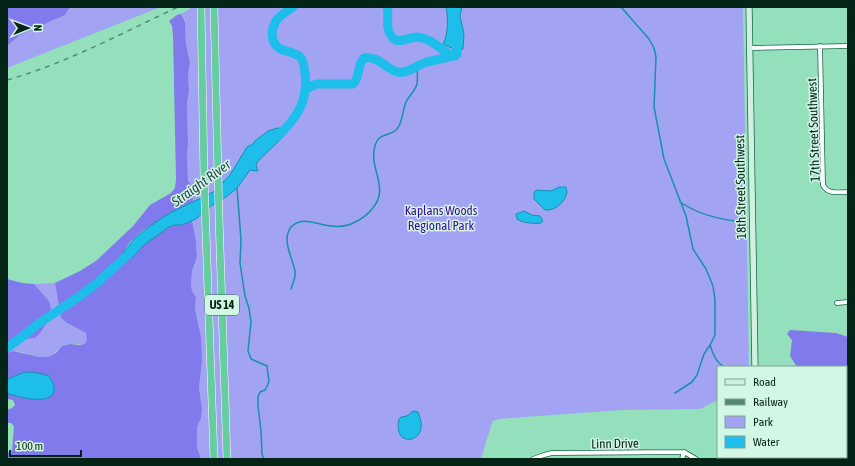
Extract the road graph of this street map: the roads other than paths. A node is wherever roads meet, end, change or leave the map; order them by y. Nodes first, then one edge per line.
1 (201, 7) edge
2 (749, 7) edge
3 (215, 8) edge
4 (820, 46) junction
5 (848, 46) edge
6 (750, 48) junction
7 (848, 192) edge
8 (837, 302) dead end
9 (848, 302) edge
10 (755, 366) edge
11 (684, 452) junction
12 (214, 459) edge
13 (228, 459) edge
14 (533, 459) edge
15 (682, 459) edge
16 (696, 459) edge

1 - 12 highway, US 14
2 - 6 street, 18th Street Southwest
3 - 13 highway, US 14
4 - 5 street
4 - 6 street
4 - 7 street, 17th Street Southwest
6 - 10 street, 18th Street Southwest
8 - 9 street
11 - 14 street, Linn Drive
11 - 15 street
11 - 16 street

